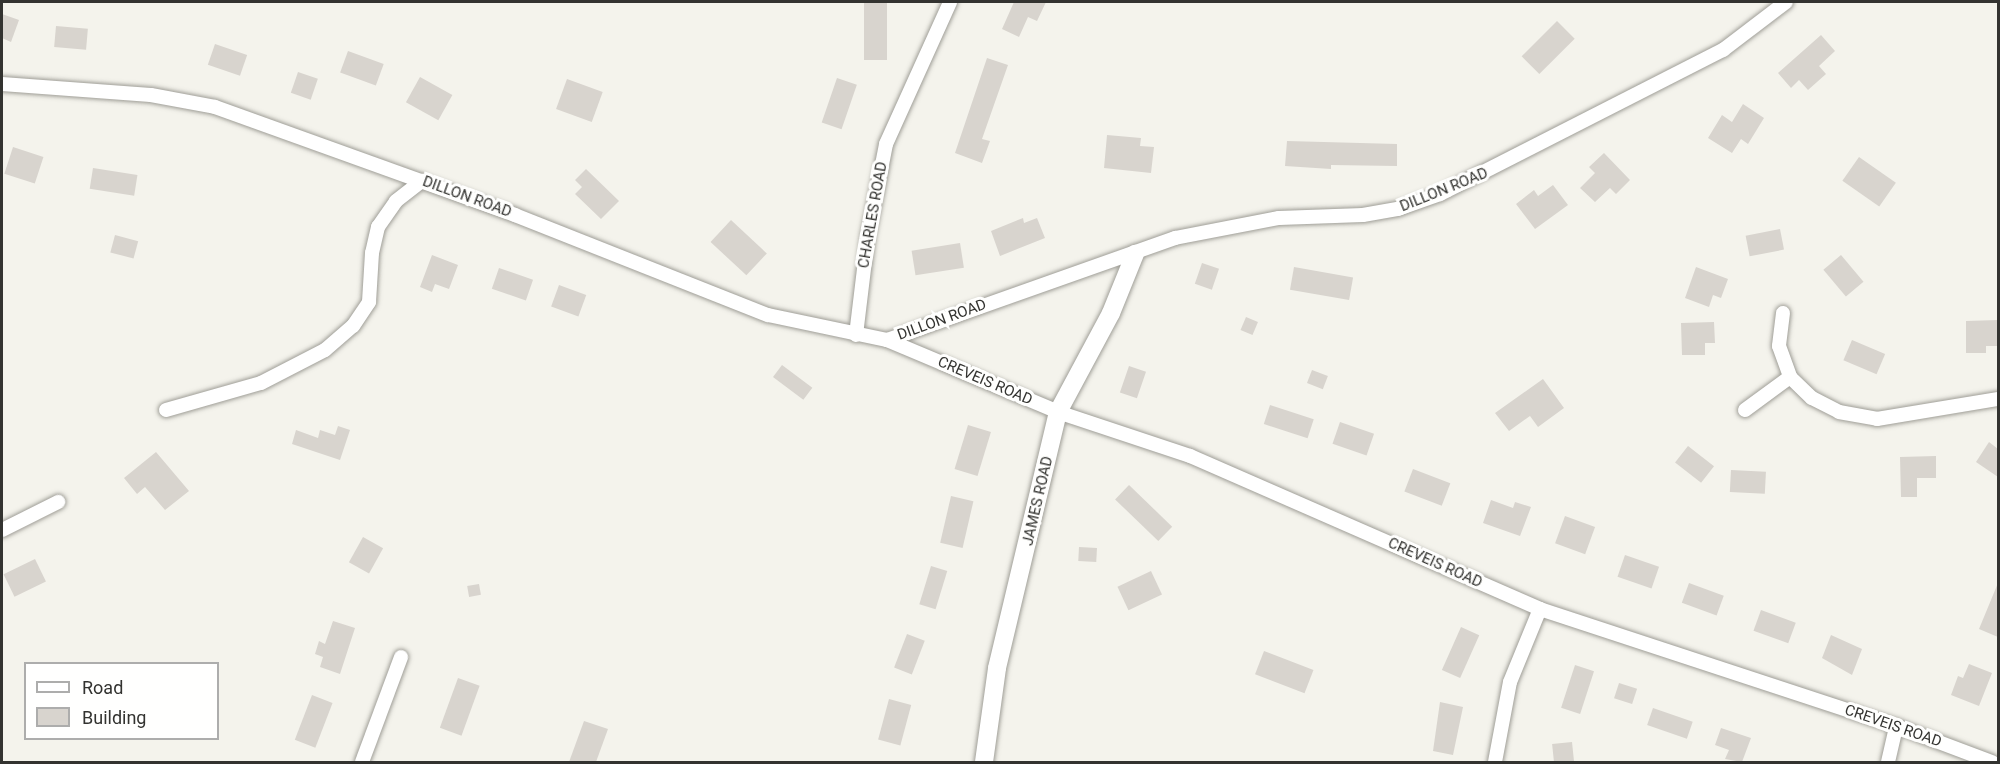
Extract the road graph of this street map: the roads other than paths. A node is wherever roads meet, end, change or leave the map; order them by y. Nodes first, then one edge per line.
1 (950, 2) edge
2 (1786, 2) edge
3 (2, 84) edge
4 (422, 181) junction
5 (1135, 254) junction
6 (1783, 313) dead end
7 (856, 335) junction
8 (887, 340) junction
9 (1790, 377) junction
10 (1998, 399) edge
11 (166, 410) dead end
12 (1745, 410) dead end
13 (1058, 412) junction
14 (58, 502) dead end
15 (2, 530) edge
16 (1540, 609) junction
17 (401, 657) dead end
18 (1896, 726) junction
19 (362, 762) edge
20 (984, 762) edge
21 (1495, 762) edge
22 (1888, 762) edge
23 (1992, 762) edge

1 - 7 street, CHARLES ROAD
2 - 5 street, DILLON ROAD
3 - 4 street, DILLON ROAD
4 - 7 street, DILLON ROAD
4 - 11 street
5 - 8 street, DILLON ROAD
5 - 13 street, JAMES ROAD
6 - 9 street
7 - 8 street, DILLON ROAD
8 - 13 street, CREVEIS ROAD
9 - 10 street
9 - 12 street
13 - 16 street, CREVEIS ROAD
13 - 20 street, JAMES ROAD
14 - 15 street
16 - 18 street, CREVEIS ROAD
16 - 21 street
17 - 19 street
18 - 22 street
18 - 23 street, CREVEIS ROAD

